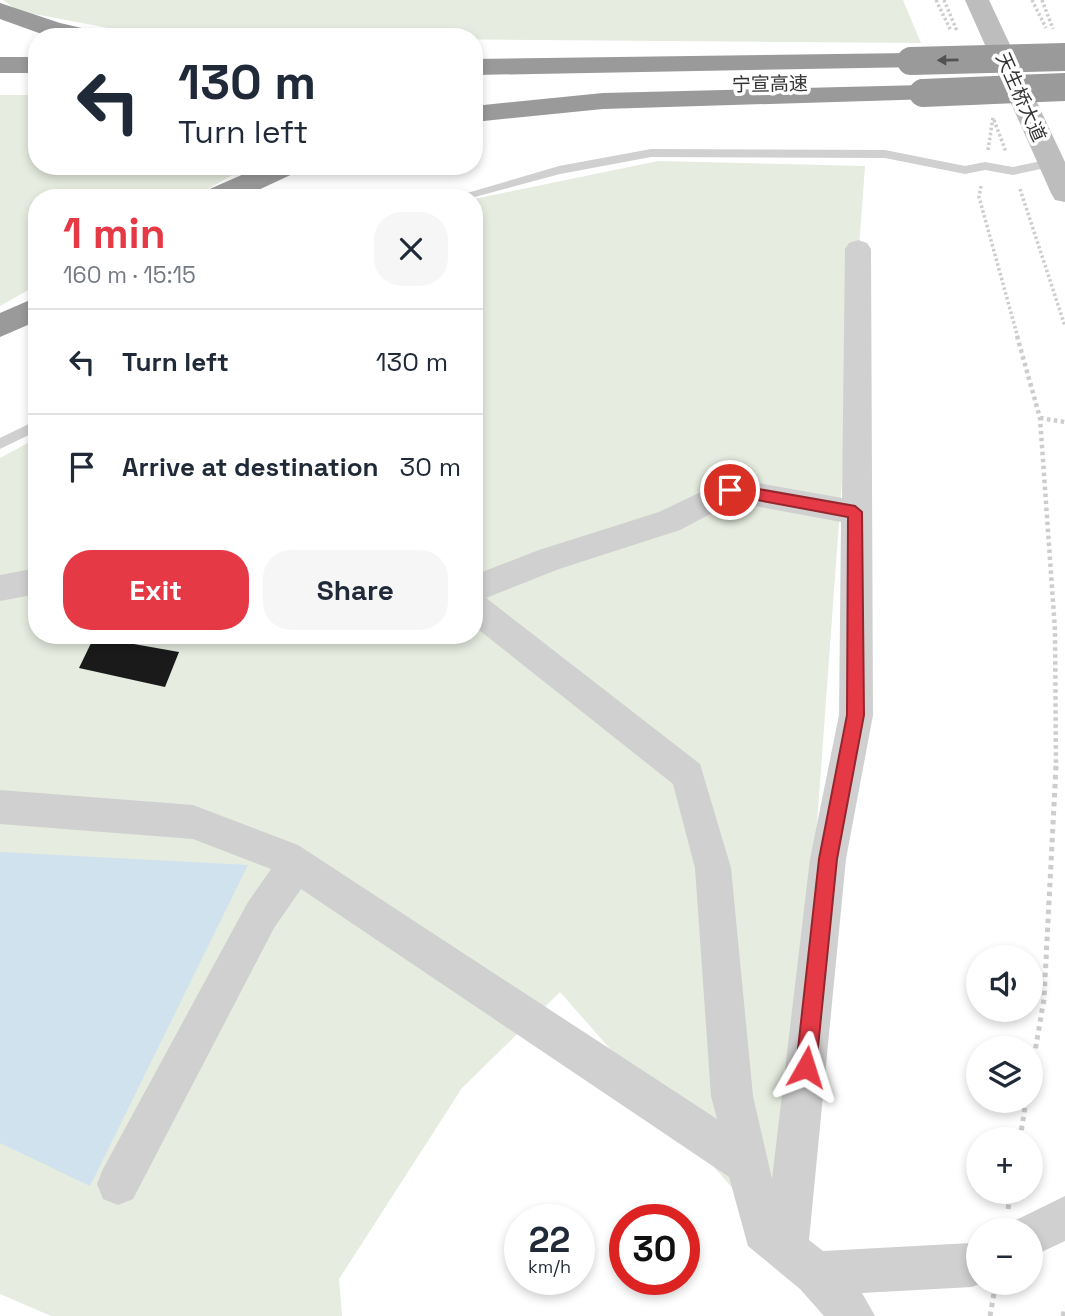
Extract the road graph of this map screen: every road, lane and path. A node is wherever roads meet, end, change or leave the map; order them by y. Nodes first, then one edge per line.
1 (977, 0) edge
2 (999, 0) edge
3 (0, 11) edge
4 (48, 28) edge
5 (483, 54) edge
6 (1065, 57) edge
7 (853, 61) junction
8 (0, 65) edge
9 (28, 65) edge
10 (483, 67) edge
11 (1065, 78) edge
12 (918, 79) junction
13 (0, 85) edge
14 (28, 85) edge
15 (1065, 87) edge
16 (483, 88) edge
17 (483, 113) edge
18 (994, 120) dead end
19 (1065, 136) edge
20 (1051, 163) junction
21 (985, 166) junction
22 (267, 175) edge
23 (235, 189) edge
24 (483, 191) edge
25 (1065, 193) edge
26 (858, 249) dead end
27 (28, 312) edge
28 (0, 326) edge
29 (1040, 418) junction
30 (1065, 422) edge
31 (28, 430) edge
32 (0, 444) edge
33 (855, 512) junction
34 (28, 583) edge
35 (483, 585) edge
36 (0, 588) edge
37 (483, 614) edge
38 (1056, 766) junction
39 (1065, 770) edge
40 (0, 807) edge
41 (296, 865) junction
42 (1038, 1036) edge
43 (747, 1164) junction
44 (118, 1184) dead end
45 (1065, 1218) edge
46 (1043, 1229) edge
47 (801, 1261) junction
48 (966, 1265) edge
49 (993, 1295) edge
50 (1065, 1307) edge
51 (853, 1316) edge
52 (989, 1316) edge
53 (1063, 1316) edge

1 - 20 main road, 天生桥大道
2 - 19 main road, 天生桥大道
3 - 4 highway
5 - 7 highway
6 -> 12 highway, 宁宣高速, bridge
7 - 10 highway, 宁宣高速
7 - 12 highway, 宁宣高速
8 - 9 highway
11 - 12 highway, 宁宣高速
12 - 15 highway, bridge
12 - 16 highway, 宁宣高速
12 - 17 highway
13 - 14 highway
18 - 21 path
20 - 21 lane
20 - 25 main road, 天生桥大道
21 - 24 lane
21 - 29 path
22 - 23 highway
26 - 33 street
27 - 28 highway
29 - 30 path
29 - 38 path
31 - 32 lane
33 - 35 street
33 - 47 street
34 - 36 street
37 - 43 street
38 - 39 path
38 - 42 path
40 - 41 street
41 - 43 street
41 - 44 street
43 - 47 street
45 - 46 street
47 - 48 street
47 - 51 street
49 - 52 path
50 - 53 path

